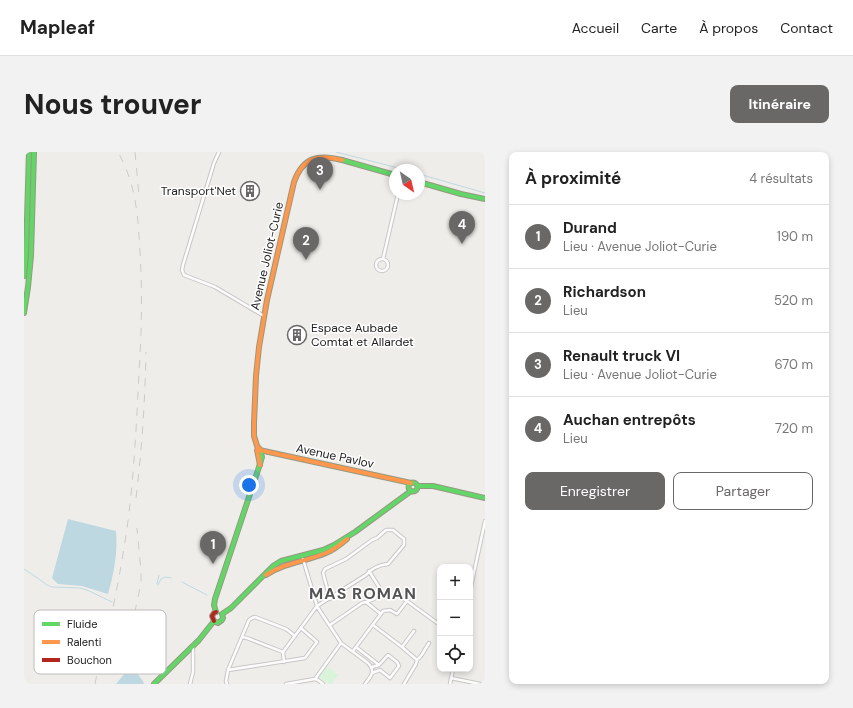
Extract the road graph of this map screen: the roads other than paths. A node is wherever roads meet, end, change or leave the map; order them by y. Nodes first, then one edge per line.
1 (29, 152) edge
2 (34, 152) edge
3 (219, 152) edge
4 (389, 173) edge
5 (425, 184) edge
6 (485, 199) edge
7 (397, 200) edge
8 (383, 259) junction
9 (24, 276) edge
10 (24, 313) edge
11 (264, 316) junction
12 (259, 451) junction
13 (410, 487) junction
14 (418, 487) junction
15 (485, 498) edge
16 (485, 521) edge
17 (303, 557) junction
18 (369, 572) junction
19 (473, 577) edge
20 (396, 593) dead end
21 (330, 598) junction
22 (407, 601) junction
23 (366, 602) junction
24 (317, 606) junction
25 (216, 612) junction
26 (222, 614) junction
27 (381, 614) junction
28 (214, 622) junction
29 (437, 623) edge
30 (330, 625) junction
31 (373, 625) junction
32 (301, 628) junction
33 (414, 631) dead end
34 (295, 636) junction
35 (242, 637) junction
36 (341, 643) junction
37 (429, 643) dead end
38 (193, 645) junction
39 (356, 647) junction
40 (402, 647) junction
41 (283, 652) junction
42 (353, 652) junction
43 (417, 660) junction
44 (284, 662) junction
45 (378, 665) junction
46 (228, 670) junction
47 (372, 670) junction
48 (166, 672) edge
49 (452, 672) edge
50 (164, 674) edge
51 (451, 678) junction
52 (315, 679) junction
53 (154, 684) edge
54 (190, 684) edge
55 (228, 684) edge
56 (286, 684) edge
57 (322, 684) edge
58 (365, 684) edge
59 (404, 684) edge
60 (450, 684) edge
61 (480, 684) edge

1 - 9 street
2 - 10 street
3 - 11 street
4 - 11 street, Avenue Joliot-Curie
5 - 6 street
7 - 8 street
8 - 8 street
11 - 12 street, Avenue Joliot-Curie
12 - 13 street, Avenue Pavlov
12 - 25 street, Avenue Joliot-Curie
13 - 14 street, Avenue Pavlov
13 - 14 street
13 - 17 street
14 - 15 street
16 - 19 street
17 - 24 street
17 - 26 street
18 - 21 street
18 - 21 street
18 - 23 street
20 - 22 street
21 - 24 street
22 - 27 street
22 - 29 street
23 - 27 street
23 - 30 street
24 - 30 street
24 - 32 street
25 - 26 street
25 - 28 street
26 - 28 street
27 - 31 street
28 - 38 street
30 - 36 street
31 - 39 street
31 - 40 street
32 - 34 street
32 - 44 street
33 - 40 street
34 - 35 street
34 - 41 street
35 - 41 street
35 - 46 street
36 - 42 street
36 - 52 street
37 - 43 street
38 - 48 street
38 - 54 street
39 - 42 street
39 - 45 street
40 - 43 street
41 - 44 street
42 - 47 street
43 - 59 street
44 - 46 street
45 - 47 street
45 - 47 street
46 - 55 street
47 - 58 street
49 - 51 street
50 - 53 street
51 - 60 street
51 - 61 street
52 - 56 street
52 - 57 street

